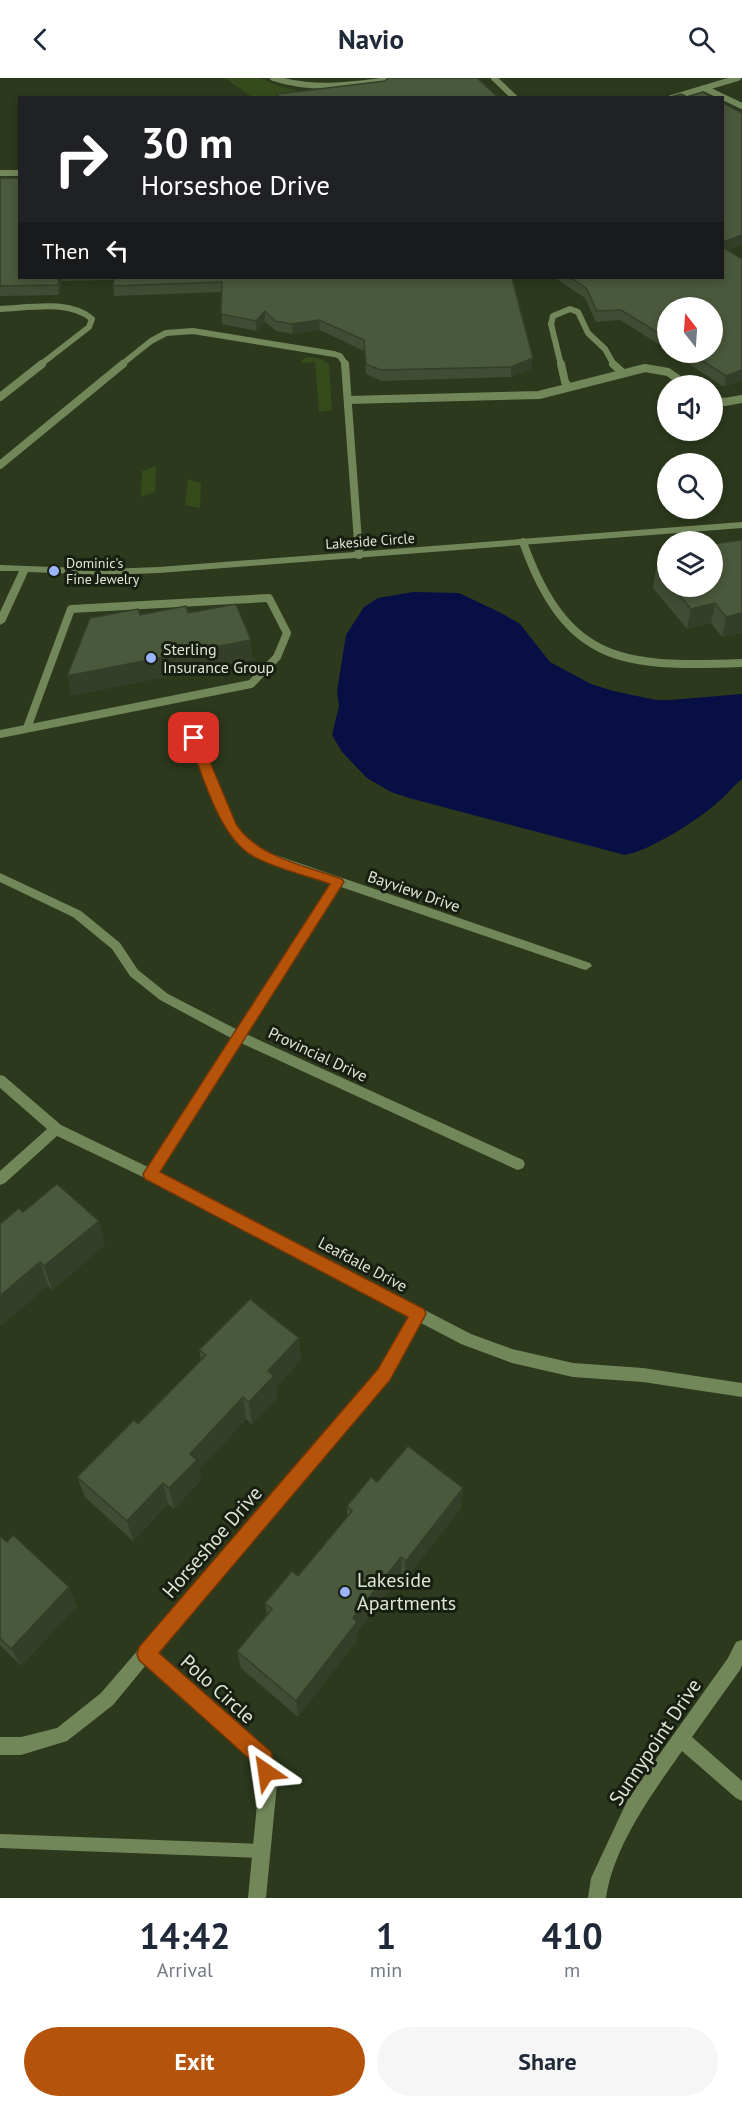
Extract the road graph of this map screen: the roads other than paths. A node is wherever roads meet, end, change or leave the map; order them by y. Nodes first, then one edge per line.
1 (273, 78) edge
2 (402, 78) edge
3 (494, 78) edge
4 (738, 78) edge
5 (704, 88) junction
6 (514, 96) edge
7 (678, 96) edge
8 (721, 96) edge
9 (724, 97) edge
10 (742, 106) edge
11 (0, 173) edge
12 (18, 173) edge
13 (0, 309) edge
14 (623, 374) junction
15 (674, 375) edge
16 (569, 387) junction
17 (0, 397) edge
18 (742, 399) edge
19 (348, 400) junction
20 (723, 402) edge
21 (0, 465) edge
22 (742, 525) edge
23 (523, 542) junction
24 (359, 555) junction
25 (0, 568) edge
26 (25, 569) junction
27 (0, 622) edge
28 (742, 663) edge
29 (27, 728) junction
30 (0, 734) edge
31 (194, 738) dead end
32 (0, 877) edge
33 (338, 882) junction
34 (586, 966) dead end
35 (238, 1036) junction
36 (0, 1080) edge
37 (56, 1129) junction
38 (518, 1164) dead end
39 (150, 1174) junction
40 (0, 1179) edge
41 (418, 1314) junction
42 (742, 1390) edge
43 (742, 1648) edge
44 (146, 1654) junction
45 (681, 1739) junction
46 (0, 1746) edge
47 (742, 1792) edge
48 (0, 1841) edge
49 (262, 1851) junction
50 (257, 1898) edge
51 (597, 1898) edge

1 - 2 lane
3 - 6 lane
4 - 5 lane
5 - 7 lane
5 - 8 lane
9 - 10 lane
11 - 12 lane
13 - 17 lane
14 - 15 lane
14 - 16 lane
14 - 16 lane
16 - 19 lane
18 - 20 lane
19 - 21 lane
19 - 24 lane
22 - 23 street, Lakeside Circle
23 - 24 street, Lakeside Circle
23 - 28 lane
24 - 26 street, Lakeside Circle
25 - 26 street, Lakeside Circle
26 - 27 street
29 - 29 lane
29 - 30 lane
31 - 33 street, Bayview Drive
32 - 35 street, Provincial Drive
33 - 34 street, Bayview Drive
33 - 35 street
35 - 38 street, Provincial Drive
35 - 39 street
36 - 37 street, Leafdale Drive
37 - 39 street, Leafdale Drive
37 - 40 street
39 - 41 street, Leafdale Drive
41 - 42 street, Leafdale Drive
41 - 44 street, Horseshoe Drive
43 - 45 street, Sunnypoint Drive
44 - 46 street, Horseshoe Drive
44 - 49 street, Polo Circle
45 - 47 street
45 - 51 street, Sunnypoint Drive
48 - 49 lane
49 - 50 street, Polo Circle

